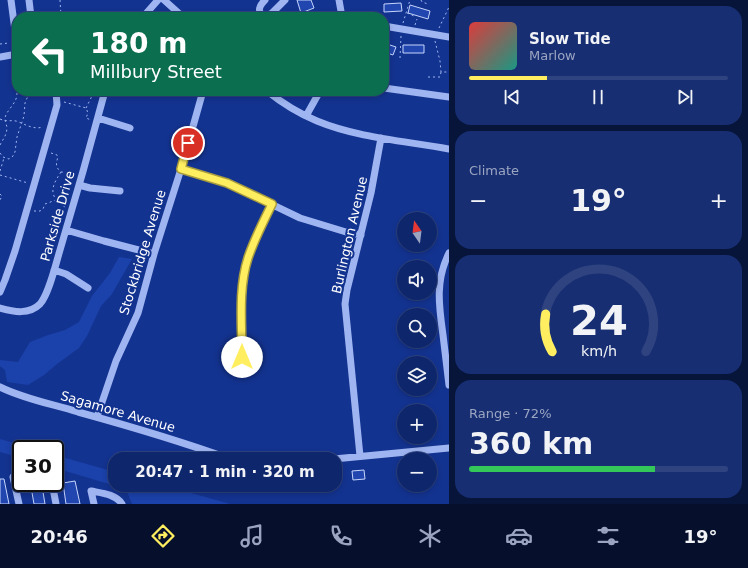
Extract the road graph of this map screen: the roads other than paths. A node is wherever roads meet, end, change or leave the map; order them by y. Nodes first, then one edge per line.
1 (11, 0) edge
2 (28, 0) edge
3 (158, 0) edge
4 (164, 0) edge
5 (265, 0) edge
6 (285, 0) edge
7 (339, 0) edge
8 (14, 12) edge
9 (29, 12) edge
10 (147, 12) edge
11 (177, 12) edge
12 (260, 12) edge
13 (273, 12) edge
14 (341, 12) edge
15 (389, 27) edge
16 (449, 37) edge
17 (12, 55) edge
18 (0, 57) edge
19 (389, 89) edge
20 (56, 96) edge
21 (104, 96) edge
22 (202, 96) edge
23 (274, 96) edge
24 (317, 96) edge
25 (449, 97) edge
26 (306, 116) junction
27 (97, 120) junction
28 (130, 128) dead end
29 (381, 138) junction
30 (449, 149) edge
31 (181, 169) junction
32 (79, 185) junction
33 (120, 191) dead end
34 (272, 204) junction
35 (66, 230) junction
36 (361, 235) junction
37 (449, 253) edge
38 (154, 254) junction
39 (54, 270) junction
40 (88, 288) dead end
41 (0, 292) edge
42 (0, 308) edge
43 (242, 357) dead end
44 (449, 385) edge
45 (0, 388) edge
46 (97, 417) junction
47 (449, 448) edge
48 (211, 452) edge
49 (360, 456) junction
50 (342, 458) edge
51 (16, 492) edge
52 (54, 492) edge
53 (19, 504) edge
54 (56, 504) edge
55 (94, 504) edge
56 (122, 504) edge

1 - 8 street
2 - 9 street
3 - 10 street
4 - 11 street
5 - 12 street
6 - 13 street
7 - 14 street
15 - 16 street
17 - 18 street
19 - 25 street
20 - 41 street
21 - 27 street, Parkside Drive
22 - 31 street, Stockbridge Avenue
23 - 26 street
24 - 26 street
26 - 29 street
27 - 28 street
27 - 32 street, Parkside Drive
29 - 30 street
29 - 36 street, Burlington Avenue
31 - 34 street
31 - 38 street, Stockbridge Avenue
32 - 33 street
32 - 35 street, Parkside Drive
34 - 36 street
34 - 43 street
35 - 38 street
35 - 39 street, Parkside Drive
36 - 49 street, Burlington Avenue
37 - 44 street
38 - 46 street, Stockbridge Avenue
39 - 40 street
39 - 42 street, Parkside Drive
45 - 46 street, Sagamore Avenue
46 - 48 street, Sagamore Avenue
47 - 49 street
49 - 50 street
51 - 53 street
52 - 54 street
55 - 56 street

